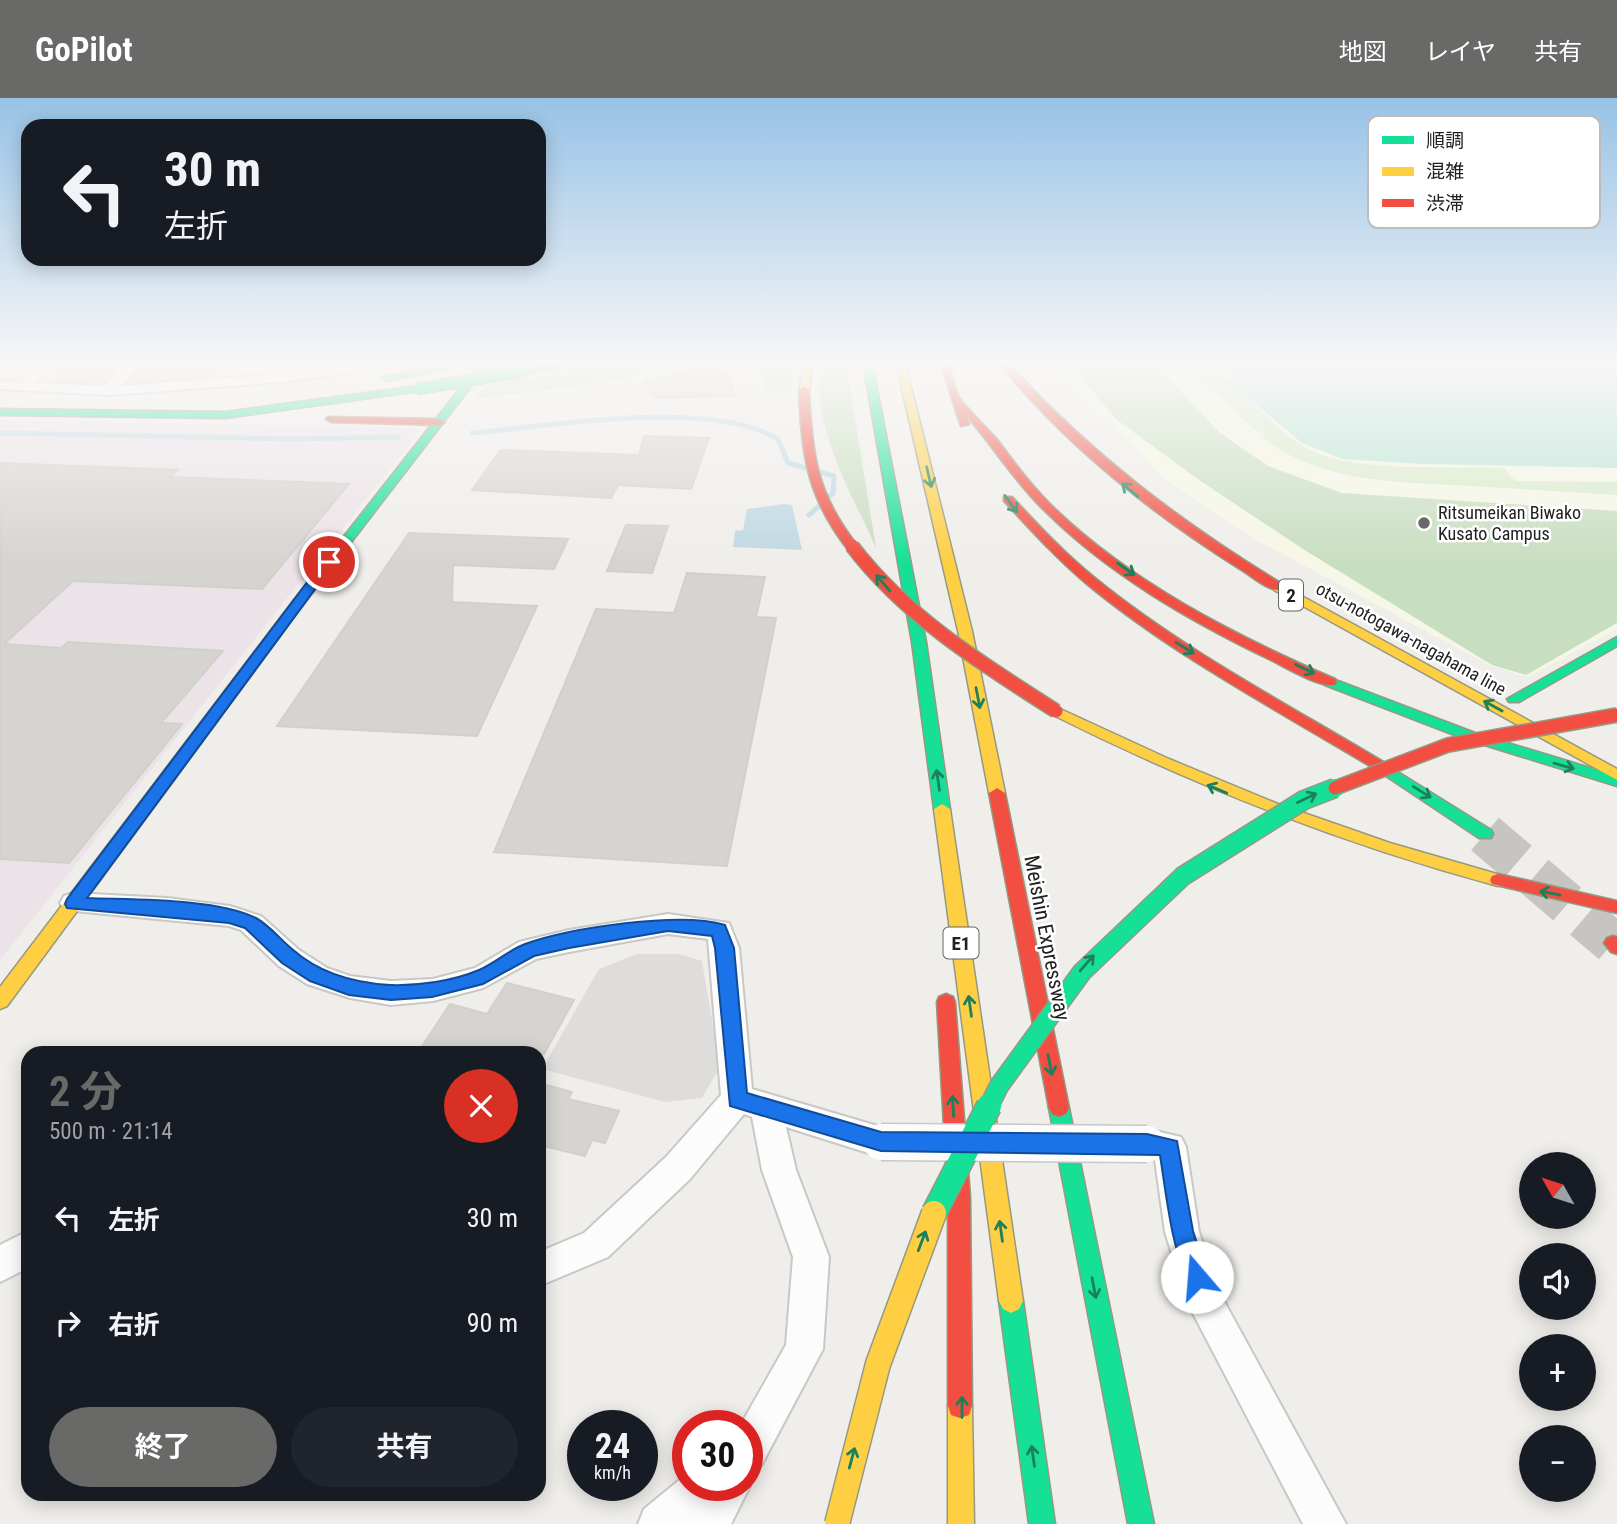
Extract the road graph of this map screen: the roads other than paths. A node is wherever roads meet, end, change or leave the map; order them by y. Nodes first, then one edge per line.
1 (434, 430) edge
2 (804, 430) edge
3 (879, 430) edge
4 (916, 430) edge
5 (967, 430) edge
6 (987, 430) edge
7 (1062, 430) edge
8 (1086, 430) edge
9 (971, 441) dead end
10 (999, 487) dead end
11 (1617, 641) edge
12 (919, 642) junction
13 (1514, 699) junction
14 (1617, 715) edge
15 (1617, 757) edge
16 (1617, 775) edge
17 (1617, 781) edge
18 (1485, 834) tunnel mouth
19 (933, 870) dead end
20 (73, 904) junction
21 (1617, 907) edge
22 (944, 981) dead end
23 (0, 1001) edge
24 (751, 1103) junction
25 (21, 1252) edge
26 (0, 1265) edge
27 (546, 1266) edge
28 (763, 1423) edge
29 (686, 1501) edge
30 (721, 1501) edge
31 (659, 1524) edge
32 (708, 1524) edge
33 (837, 1524) edge
34 (961, 1524) edge
35 (1042, 1524) edge
36 (1141, 1524) edge
37 (1325, 1524) edge

1 - 20 main road
21 -> 2 main road, bridge
3 - 12 main road, E1
4 -> 36 main road, Meishin Expressway
5 - 9 main road
6 -> 17 main road, bridge
16 -> 7 main road, otsu-notogawa-nagahama line / 2
8 - 13 main road, otsu-notogawa-nagahama line / 2
10 -> 18 main road
11 - 13 main road
12 - 19 main road
35 -> 12 main road, E1
13 - 15 main road, otsu-notogawa-nagahama line / 2
33 -> 14 main road, bridge
20 - 23 main road
20 - 24 street
34 -> 22 main road
24 - 27 street
24 - 28 street
24 - 37 street, bridge
25 - 26 street
29 - 31 street
30 - 32 street

